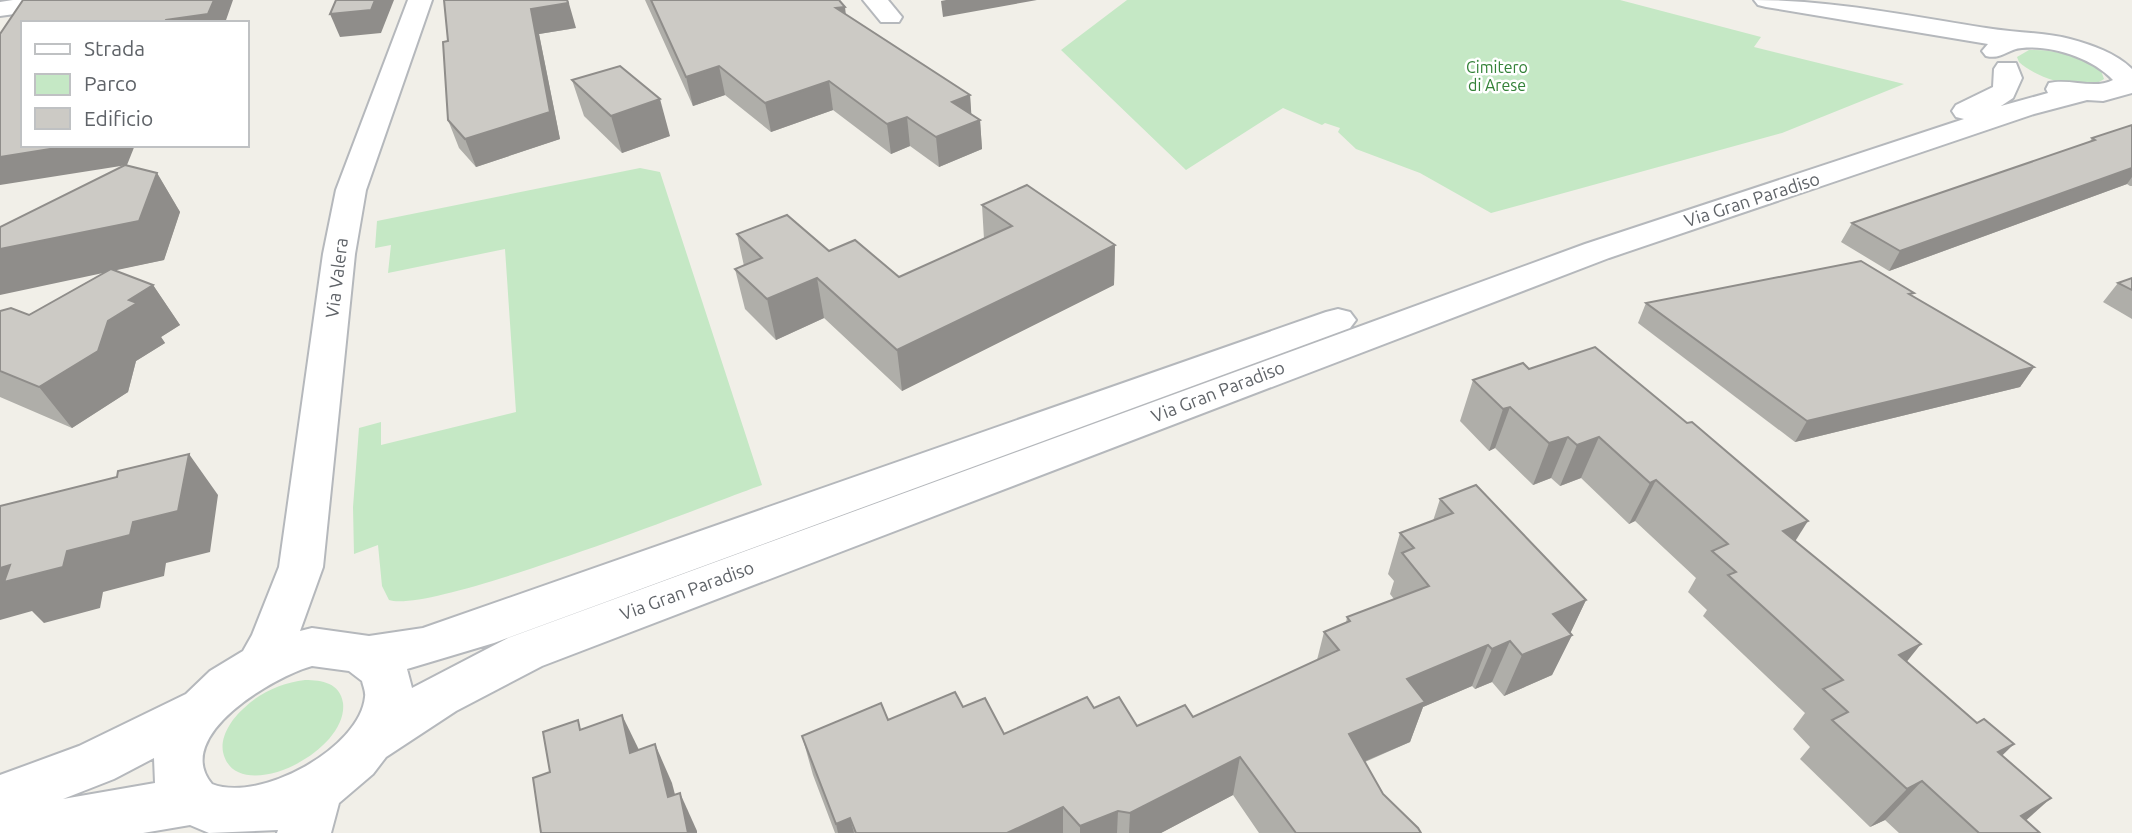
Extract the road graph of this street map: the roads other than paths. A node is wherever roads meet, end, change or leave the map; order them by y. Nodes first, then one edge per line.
1 (65, 0) edge
2 (420, 0) edge
3 (1766, 0) edge
4 (0, 9) edge
5 (2080, 50) junction
6 (2132, 54) edge
7 (2006, 55) junction
8 (2129, 85) edge
9 (2085, 93) junction
10 (301, 567) junction
11 (312, 648) junction
12 (368, 656) junction
13 (260, 664) junction
14 (202, 709) junction
15 (372, 740) junction
16 (0, 799) edge
17 (310, 812) edge
18 (216, 816) edge
19 (21, 833) edge

1 - 4 street
2 - 10 street, Via Valera
3 - 7 street
5 - 6 street
5 - 7 street
5 - 8 street
7 - 9 street
7 - 12 street, Via Gran Paradiso
8 - 9 street, Via Gran Paradiso
9 - 15 street, Via Gran Paradiso
10 - 11 street, Via Valera
10 - 13 street, Via Valera
11 - 12 street
11 - 13 street
12 - 15 street
13 - 14 street
14 - 16 street
14 - 18 street
15 - 17 street
17 - 18 street
18 - 19 street

